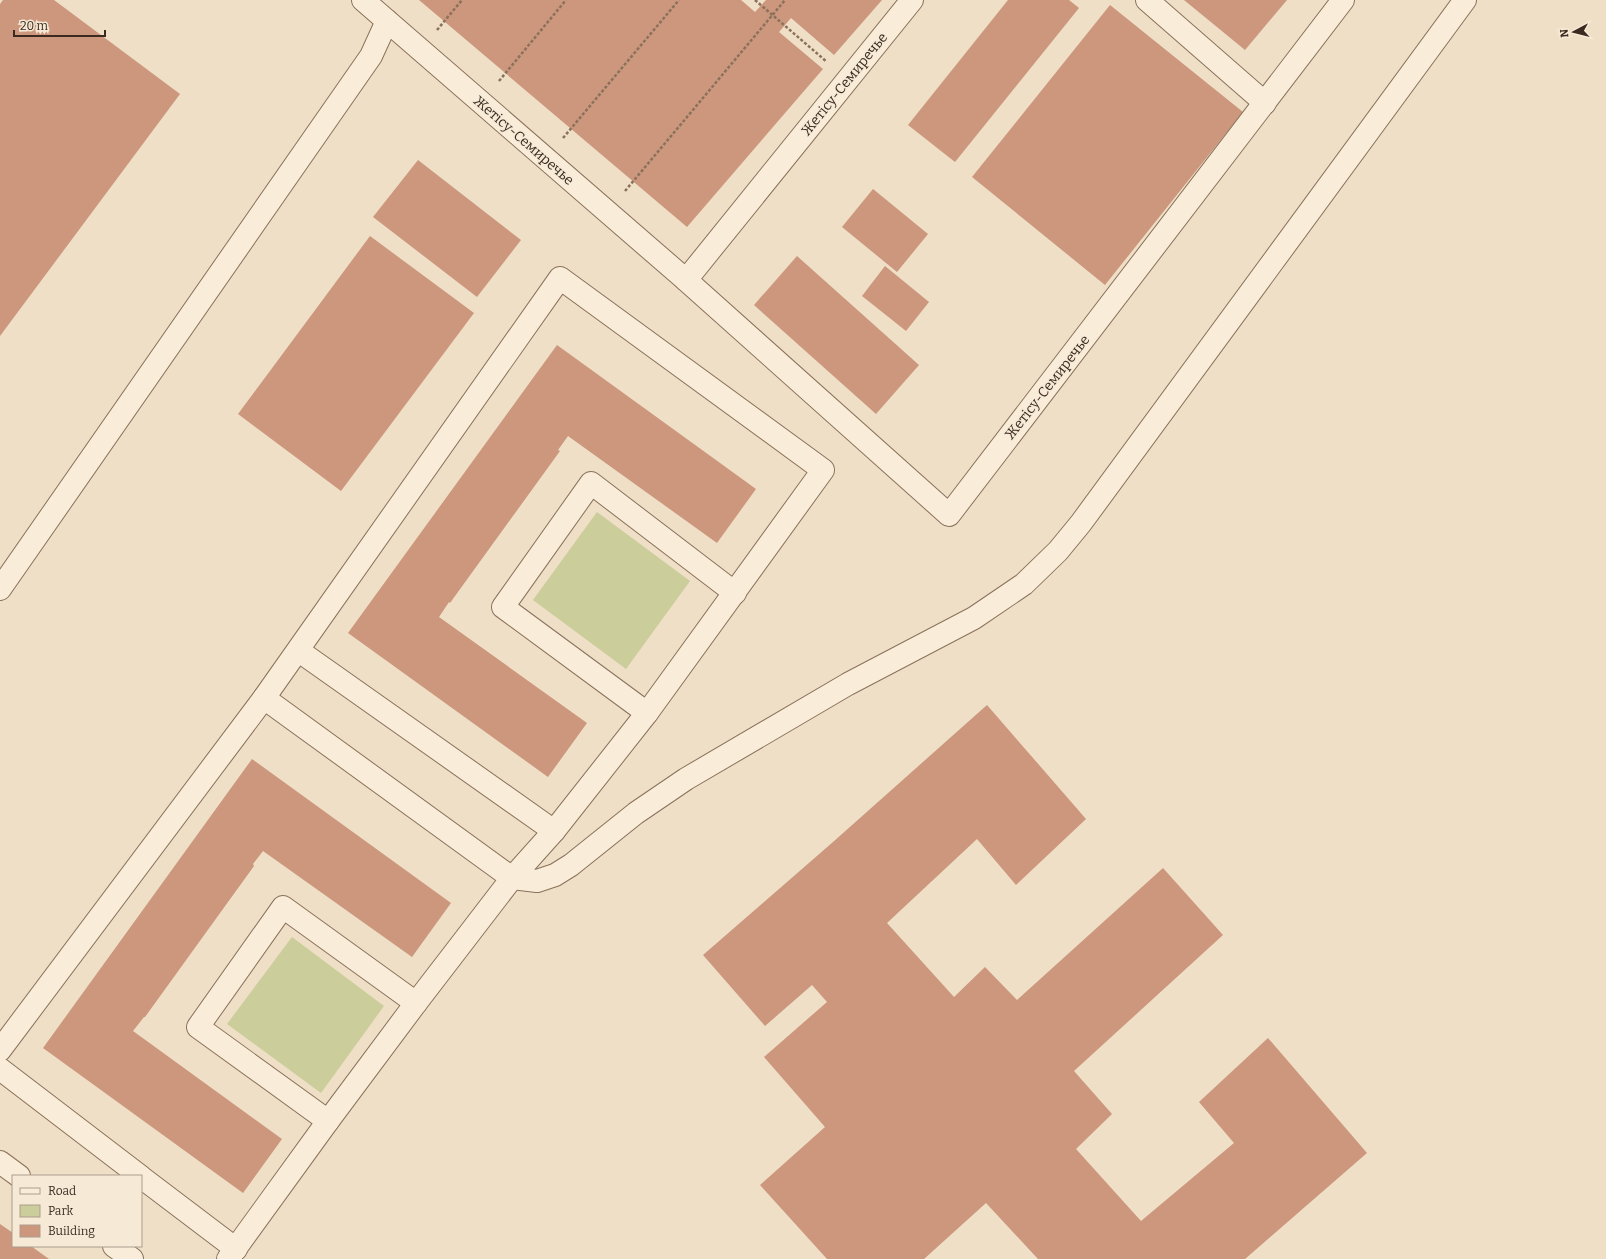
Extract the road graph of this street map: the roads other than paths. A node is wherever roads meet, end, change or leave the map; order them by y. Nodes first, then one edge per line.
1 (363, 0) edge
2 (912, 0) edge
3 (1147, 0) edge
4 (1343, 0) edge
5 (1465, 0) edge
6 (387, 21) junction
7 (1265, 103) junction
8 (686, 280) junction
9 (0, 589) edge
10 (735, 593) junction
11 (299, 651) junction
12 (264, 698) junction
13 (647, 713) junction
14 (554, 831) junction
15 (512, 878) junction
16 (416, 1003) junction
17 (0, 1050) edge
18 (0, 1069) edge
19 (328, 1121) junction
20 (0, 1162) edge
21 (18, 1175) edge
22 (139, 1175) edge
23 (142, 1178) edge
24 (115, 1247) edge
25 (232, 1254) edge
26 (132, 1259) edge

1 - 6 lane, Жетісу-Семиречье
2 - 8 lane, Жетісу-Семиречье
3 - 7 lane
4 - 7 lane
5 - 15 lane
6 - 8 lane, Жетісу-Семиречье
6 - 9 lane
7 - 8 lane, Жетісу-Семиречье
10 - 11 lane
10 - 13 lane
10 - 13 lane
11 - 12 lane
11 - 14 lane
12 - 15 lane
12 - 17 lane
13 - 14 lane
14 - 15 lane
15 - 16 lane
16 - 19 lane
16 - 19 lane
18 - 22 lane
19 - 25 lane
20 - 21 lane
23 - 25 lane
24 - 26 lane

